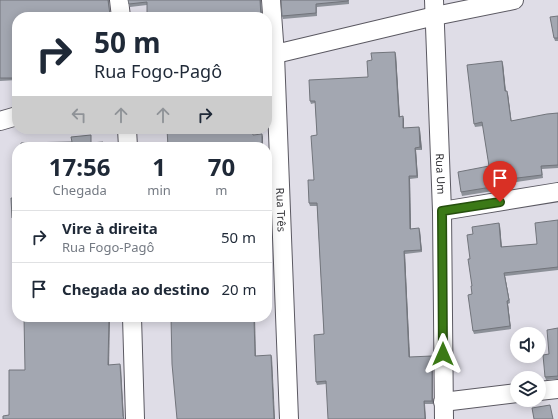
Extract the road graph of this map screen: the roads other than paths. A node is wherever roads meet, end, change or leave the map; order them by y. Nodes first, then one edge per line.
1 (119, 0) edge
2 (271, 0) edge
3 (514, 0) edge
4 (435, 8) edge
5 (120, 12) edge
6 (271, 12) edge
7 (272, 55) edge
8 (272, 75) edge
9 (12, 117) edge
10 (0, 121) edge
11 (558, 192) edge
12 (442, 211) junction
13 (132, 322) edge
14 (558, 389) edge
15 (546, 390) edge
16 (510, 395) edge
17 (444, 410) edge
18 (135, 419) edge
19 (289, 419) edge

1 - 5 street
2 - 6 street, Rua Três
3 - 4 street
4 - 7 street
4 - 12 street, Rua Um
8 - 19 street, Rua Três
9 - 10 street
11 - 12 street
12 - 17 street, Rua Um
13 - 18 street
14 - 15 street
16 - 17 street

